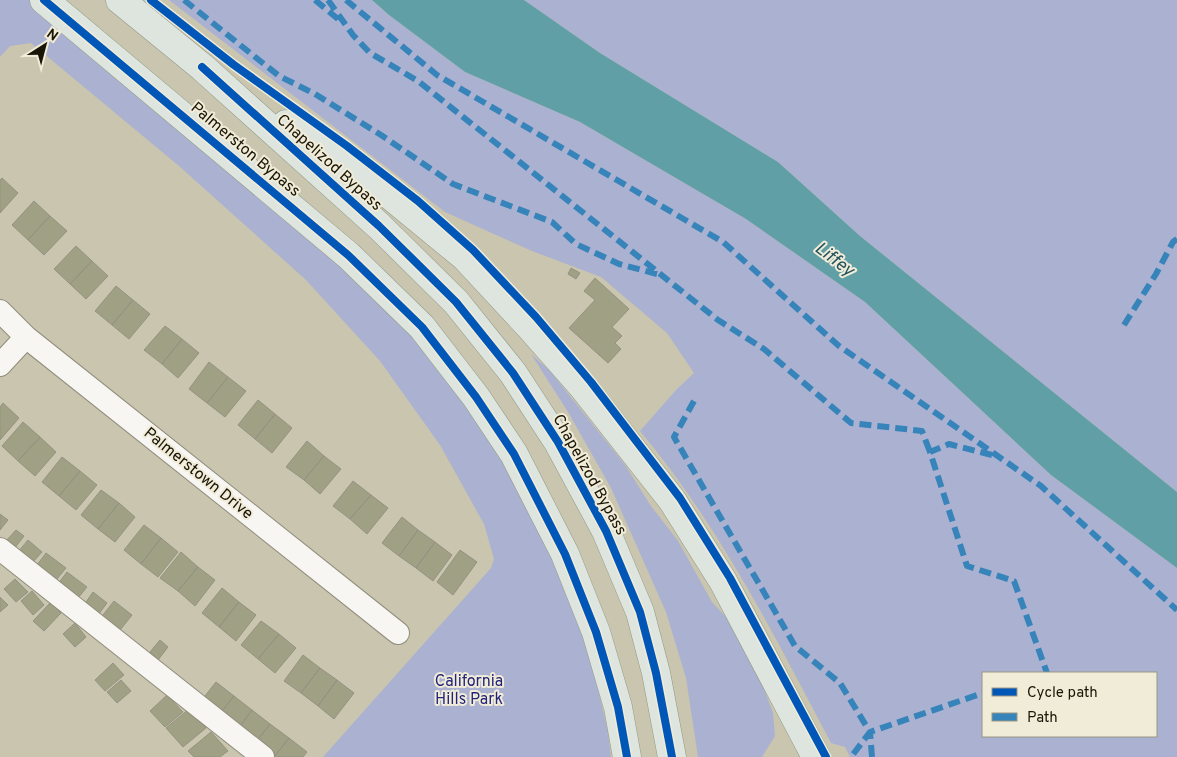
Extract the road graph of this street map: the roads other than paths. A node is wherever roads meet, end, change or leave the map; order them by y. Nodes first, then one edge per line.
1 (44, 0) edge
2 (120, 0) edge
3 (202, 68) junction
4 (0, 311) edge
5 (26, 337) junction
6 (0, 365) edge
7 (0, 549) edge
8 (398, 634) dead end
9 (815, 756) edge
10 (263, 757) edge
11 (627, 757) edge
12 (672, 757) edge

1 - 11 main road, Palmerston Bypass
2 - 3 main road
3 - 9 main road
3 - 12 main road, Chapelizod Bypass
4 - 5 street, Palmerstown Drive
5 - 6 street
5 - 8 street, Palmerstown Drive
7 - 10 street

